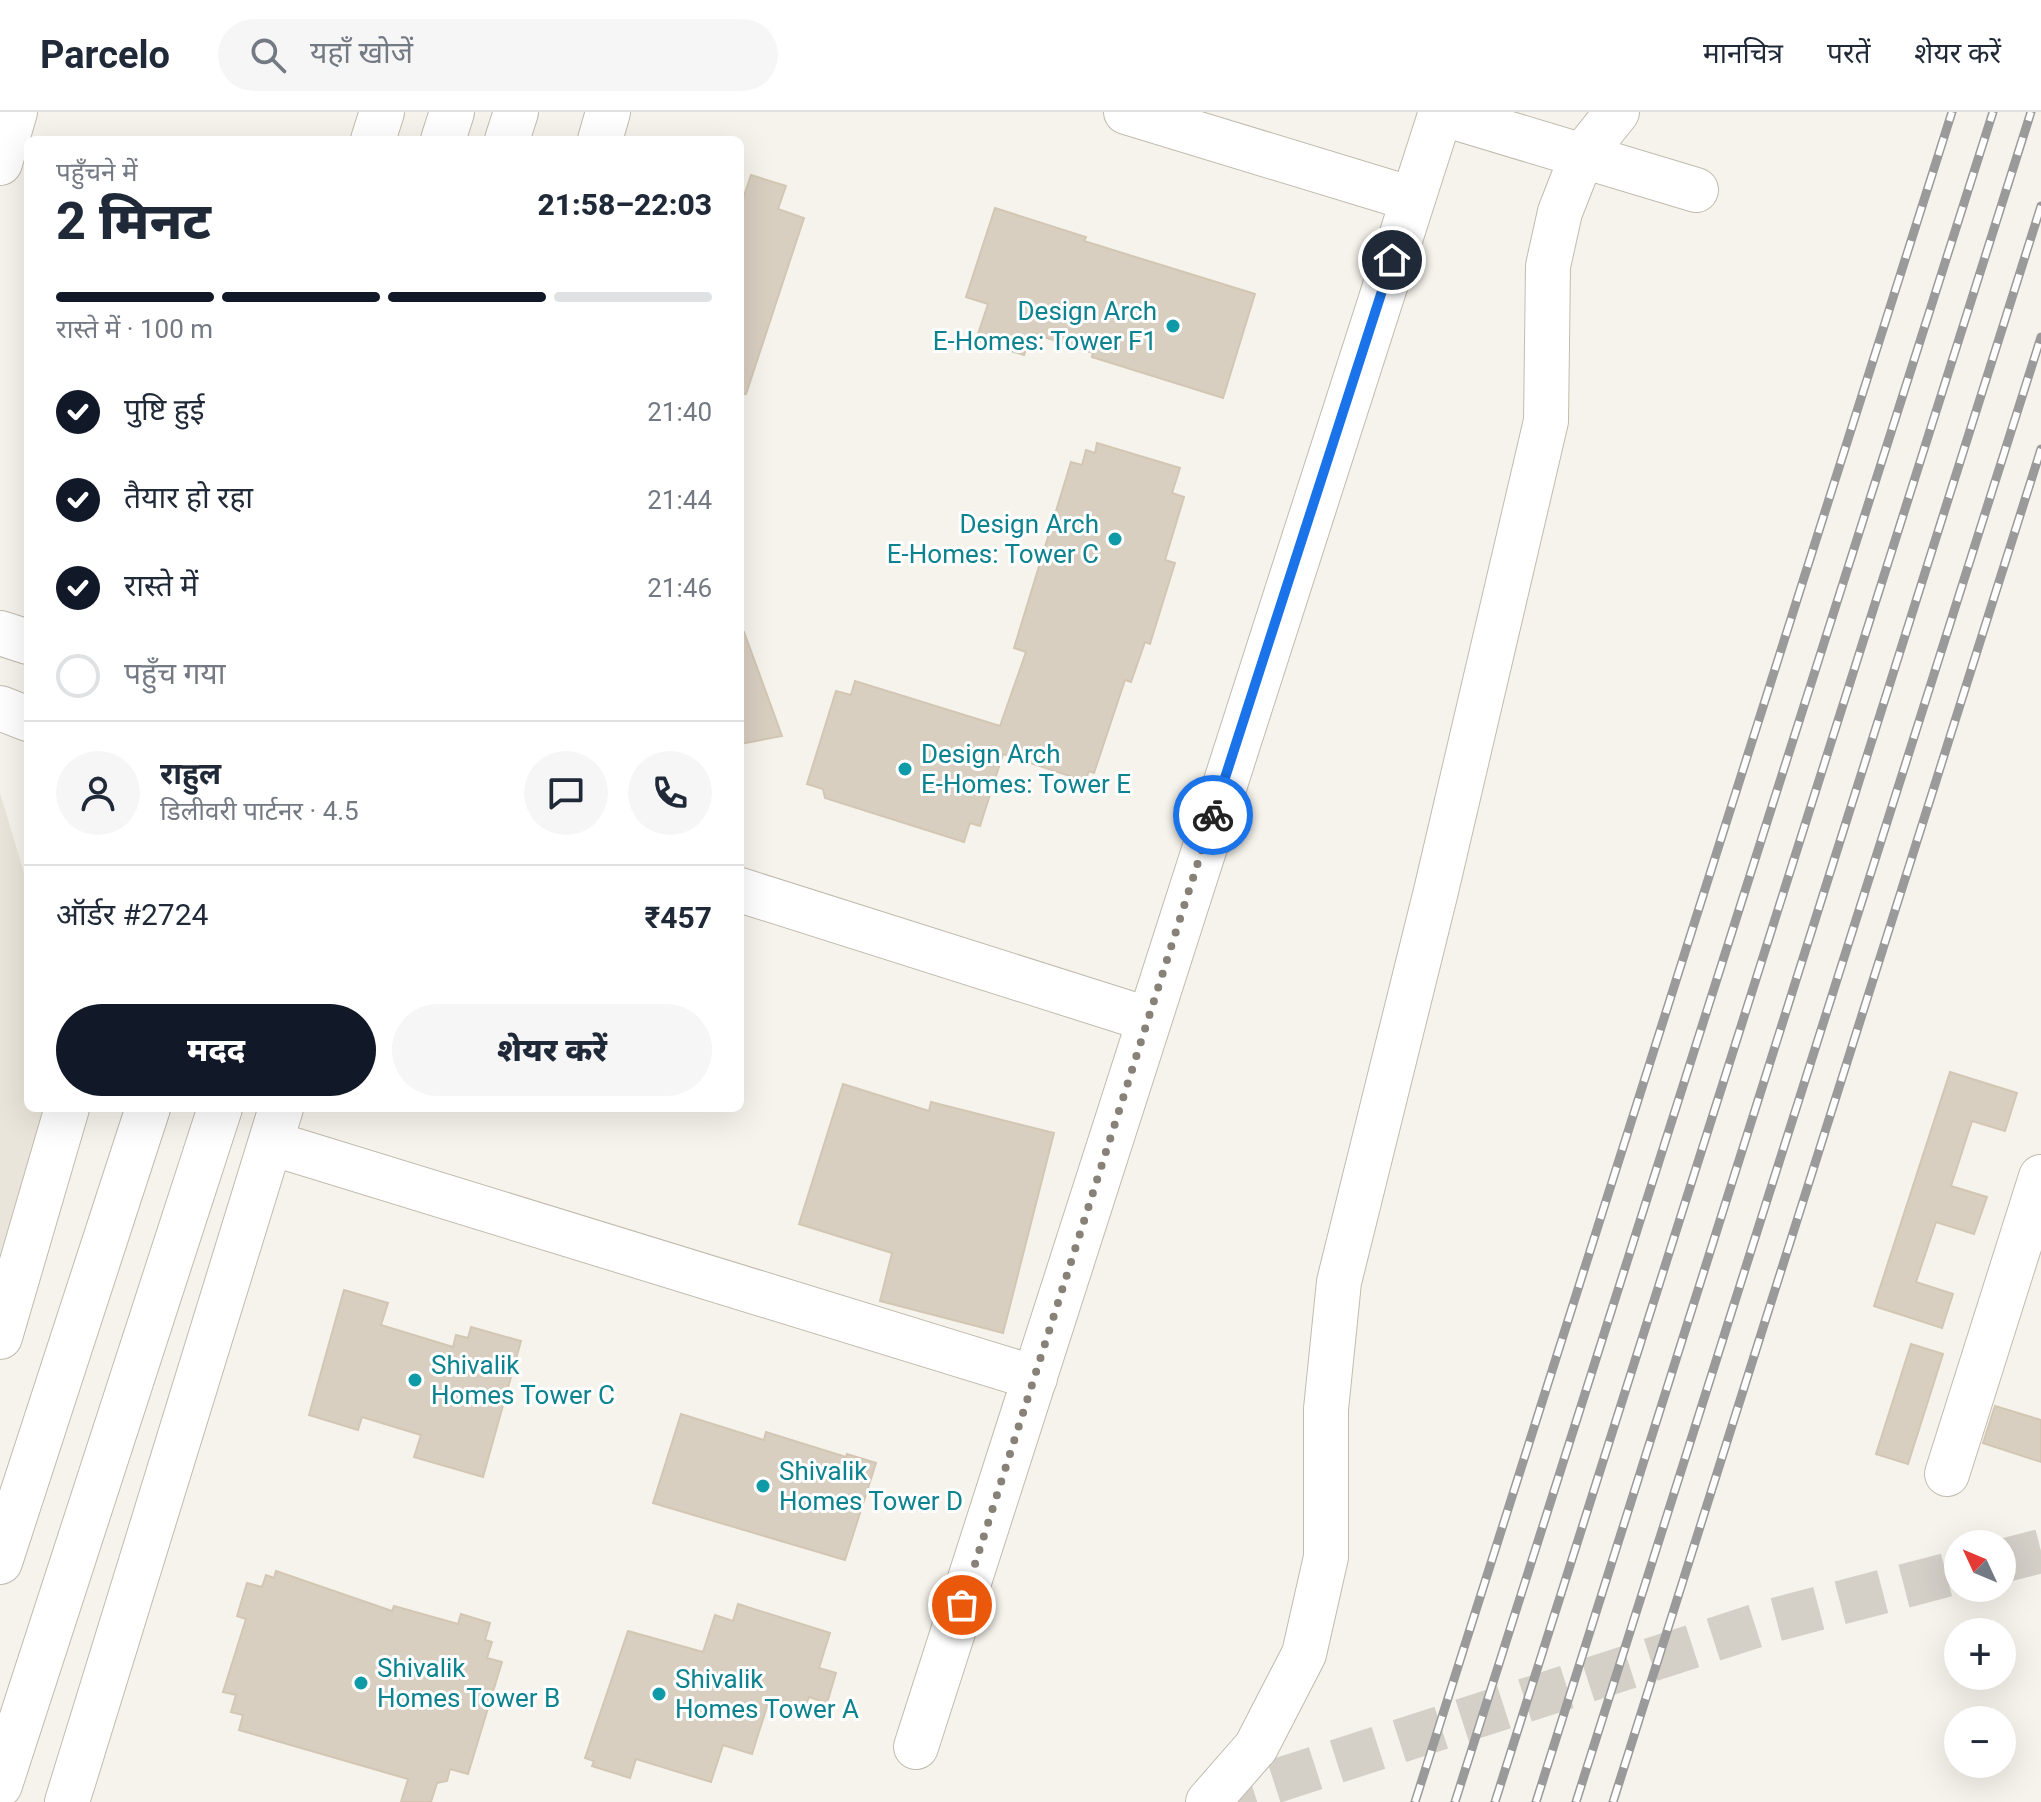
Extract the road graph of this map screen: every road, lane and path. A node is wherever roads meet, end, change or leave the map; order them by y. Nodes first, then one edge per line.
1 (15, 112) edge
2 (382, 112) edge
3 (452, 112) edge
4 (516, 112) edge
5 (608, 112) edge
6 (1126, 112) edge
7 (1440, 112) edge
8 (1617, 112) edge
9 (374, 136) edge
10 (444, 136) edge
11 (508, 136) edge
12 (601, 136) edge
13 (1582, 156) junction
14 (0, 163) edge
15 (1696, 190) dead end
16 (1412, 199) junction
17 (0, 633) edge
18 (24, 641) edge
19 (0, 708) edge
20 (24, 717) edge
21 (744, 891) edge
22 (1147, 1019) junction
23 (66, 1112) edge
24 (147, 1112) edge
25 (219, 1112) edge
26 (276, 1125) edge
27 (2041, 1177) edge
28 (0, 1337) edge
29 (1035, 1378) junction
30 (1947, 1474) dead end
31 (10, 1501) edge
32 (0, 1562) edge
33 (916, 1747) dead end
34 (0, 1785) edge
35 (67, 1802) edge
36 (1208, 1802) edge

1 - 14 street
2 - 9 street
3 - 10 street
4 - 11 street
5 - 12 street
6 - 16 street
7 - 13 street
7 - 16 street
8 - 13 street
13 - 15 street
13 - 36 street
16 - 22 street
17 - 18 street
19 - 20 street
21 - 22 street
22 - 29 street
23 - 28 street
24 - 31 street
25 - 34 street
26 - 29 street
26 - 35 street
27 - 30 street
29 - 33 street
31 - 32 street

